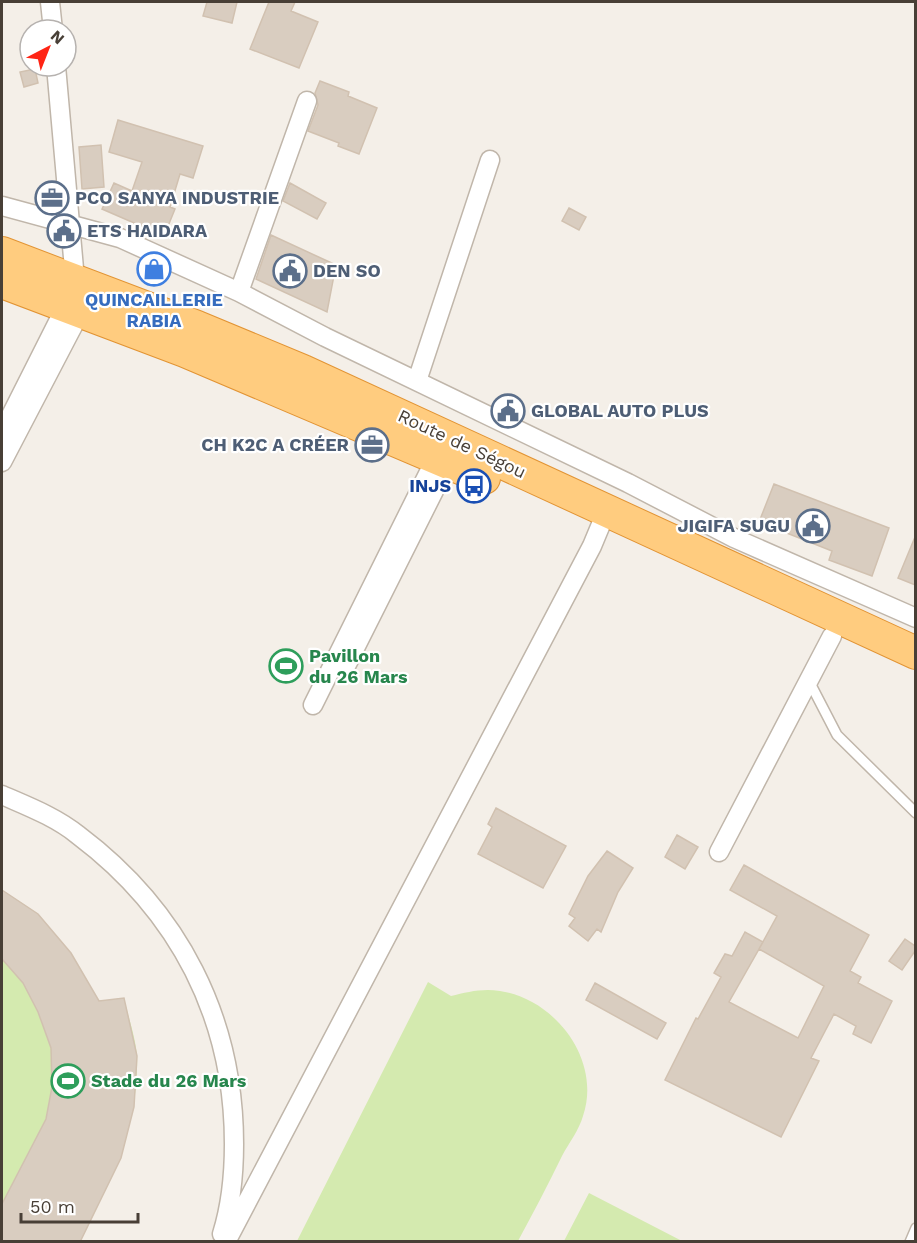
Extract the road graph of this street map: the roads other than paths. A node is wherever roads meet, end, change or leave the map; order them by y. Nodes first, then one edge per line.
1 (50, 2) edge
2 (52, 18) edge
3 (57, 78) edge
4 (307, 101) dead end
5 (490, 160) dead end
6 (2, 206) edge
7 (71, 224) junction
8 (2, 253) edge
9 (2, 282) edge
10 (239, 292) junction
11 (78, 297) junction
12 (417, 381) junction
13 (2, 433) edge
14 (447, 449) junction
15 (2, 462) edge
16 (603, 519) junction
17 (915, 618) edge
18 (832, 636) junction
19 (915, 653) edge
20 (915, 672) edge
21 (809, 681) junction
22 (318, 708) dead end
23 (2, 795) edge
24 (915, 813) edge
25 (719, 852) dead end
26 (915, 1228) edge
27 (220, 1242) edge
28 (226, 1242) edge
29 (910, 1242) edge

1 - 2 street
3 - 7 street
4 - 10 street
5 - 12 street
6 - 7 street
7 - 10 street
7 - 11 street
8 - 11 highway, Route de Ségou
9 - 11 highway, Route de Ségou
10 - 12 street
11 - 13 street
11 - 14 highway, Route de Ségou
11 - 15 street
12 - 17 street
14 - 16 highway, Route de Ségou
14 - 22 street
16 - 18 highway, Route de Ségou
16 - 19 highway, Route de Ségou
16 - 28 street
18 - 20 highway, Route de Ségou
18 - 21 street
21 - 24 lane
21 - 25 street
23 - 27 street
26 - 29 lane

